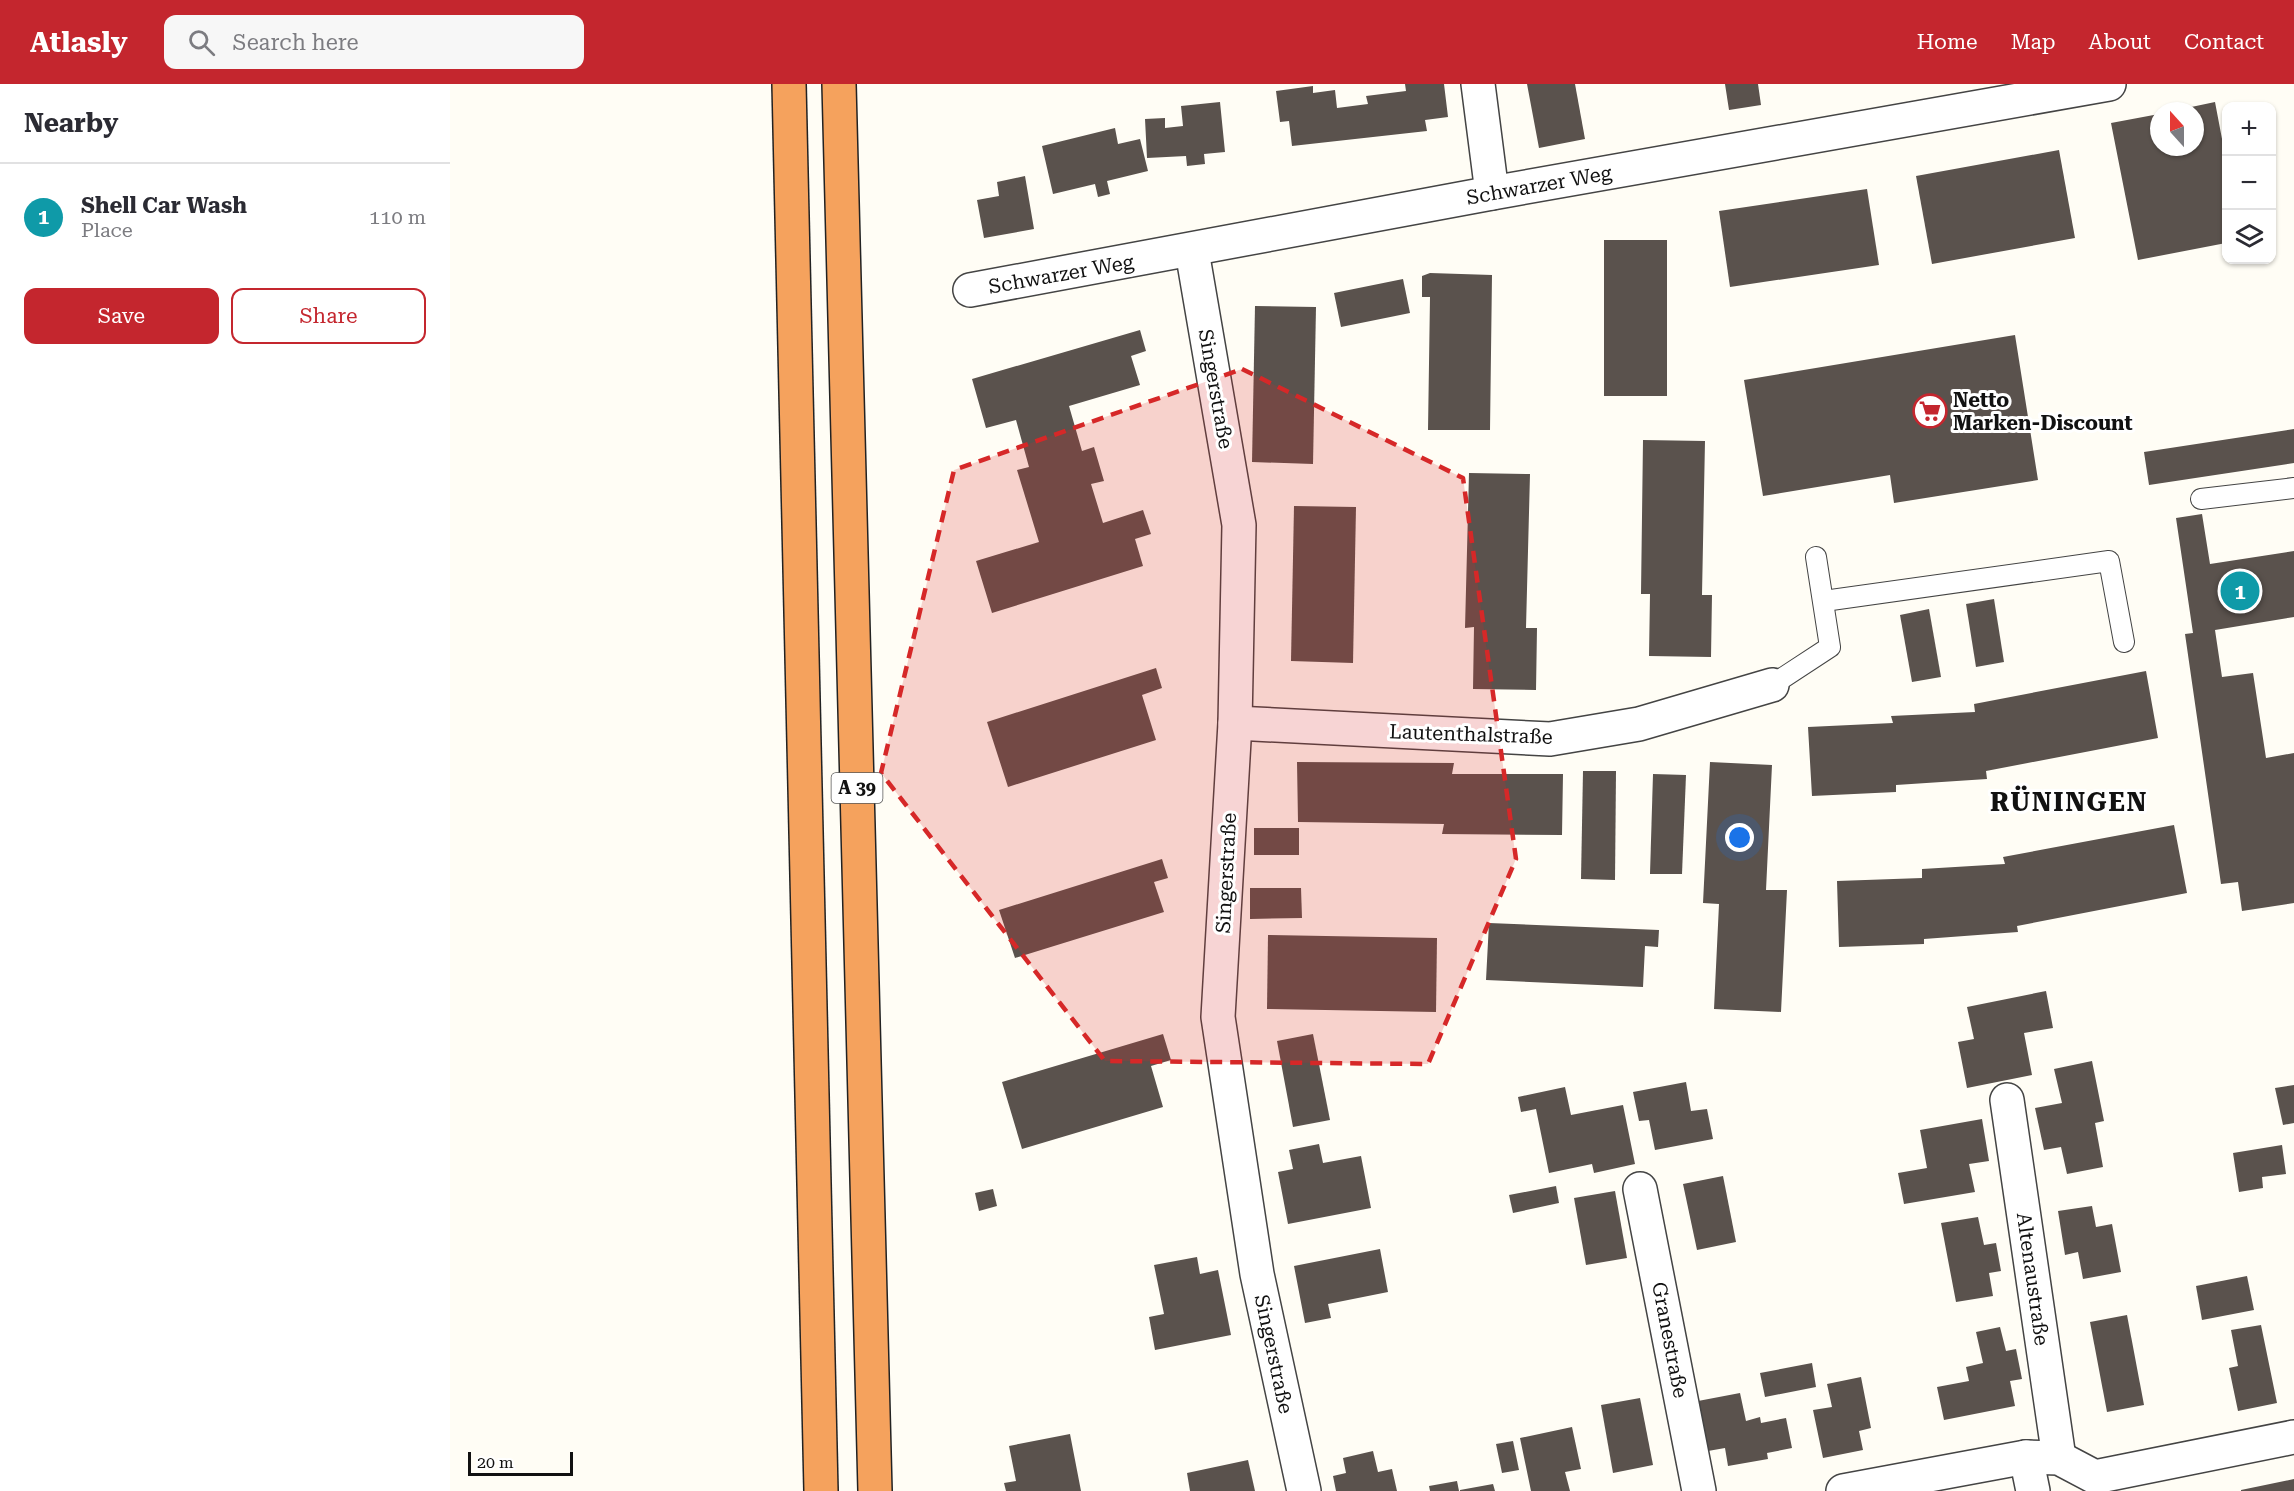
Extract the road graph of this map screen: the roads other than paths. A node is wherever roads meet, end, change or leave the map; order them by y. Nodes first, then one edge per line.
1 (789, 84) edge
2 (839, 84) edge
3 (1478, 84) edge
4 (2109, 84) edge
5 (1491, 193) junction
6 (1192, 251) junction
7 (970, 290) dead end
8 (2294, 488) edge
9 (2201, 499) dead end
10 (1816, 557) dead end
11 (1824, 602) junction
12 (2124, 642) dead end
13 (1772, 685) joint
14 (1235, 723) junction
15 (2007, 1100) dead end
16 (1640, 1189) dead end
17 (2294, 1437) edge
18 (2026, 1457) junction
19 (2059, 1458) junction
20 (821, 1491) edge
21 (875, 1491) edge
22 (1304, 1491) edge
23 (1699, 1491) edge
24 (1843, 1491) edge
25 (2033, 1491) edge

1 - 20 highway, A 39
2 - 21 highway, A 39
3 - 5 street
4 - 5 street, Schwarzer Weg
5 - 6 street, Schwarzer Weg
6 - 7 street, Schwarzer Weg
6 - 14 street, Singerstraße
8 - 9 lane
10 - 11 lane
11 - 12 lane
11 - 13 lane
13 - 14 street, Lautenthalstraße
14 - 22 street, Singerstraße
15 - 19 street, Altenaustraße
16 - 23 street, Granestraße
17 - 19 street
18 - 19 street
18 - 24 street
18 - 25 street

